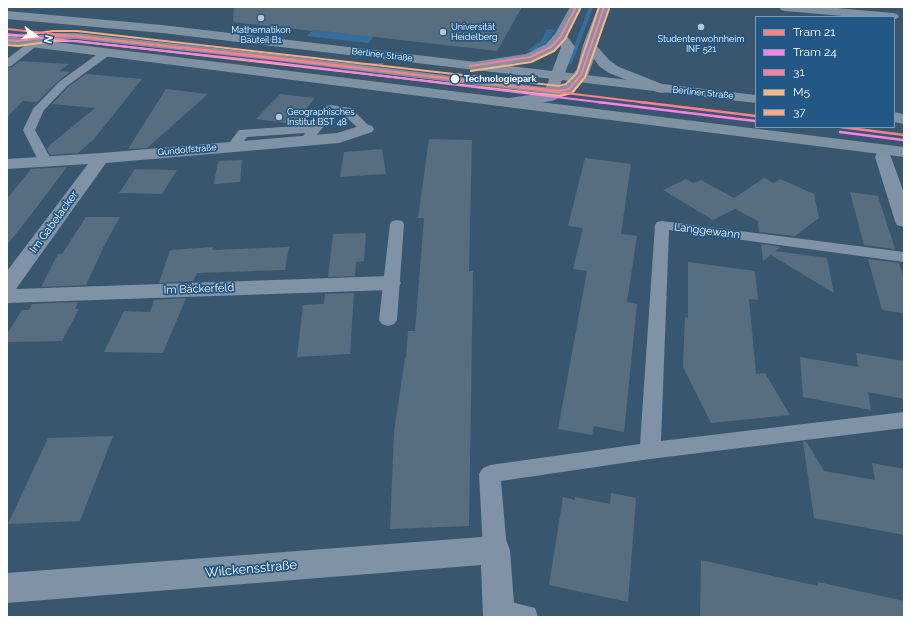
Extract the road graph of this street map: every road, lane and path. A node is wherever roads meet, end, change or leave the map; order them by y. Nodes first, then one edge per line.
1 (576, 7) edge
2 (604, 7) edge
3 (785, 7) edge
4 (7, 15) edge
5 (883, 16) edge
6 (561, 36) junction
7 (13, 41) edge
8 (34, 43) junction
9 (590, 45) junction
10 (107, 52) junction
11 (7, 64) edge
12 (473, 66) junction
13 (557, 77) junction
14 (573, 84) junction
15 (662, 89) junction
16 (552, 94) junction
17 (755, 99) edge
18 (507, 102) junction
19 (575, 111) junction
20 (366, 129) joint
21 (311, 135) junction
22 (904, 152) edge
23 (883, 157) dead end
24 (101, 158) junction
25 (44, 161) junction
26 (7, 164) edge
27 (904, 221) edge
28 (397, 224) dead end
29 (904, 257) edge
30 (390, 283) junction
31 (7, 286) edge
32 (7, 296) edge
33 (388, 320) dead end
34 (904, 420) edge
35 (650, 451) junction
36 (495, 550) junction
37 (7, 588) edge
38 (508, 615) edge

1 - 6 street
2 - 9 street
3 - 5 street
4 - 12 main road, Berliner Straße
6 - 12 street
6 - 13 street
7 - 8 main road
7 - 16 lane
8 - 10 main road
8 - 11 lane
9 - 14 street
9 - 15 street
10 - 18 main road
10 - 25 lane
12 - 13 main road, Berliner Straße
13 - 14 main road, Berliner Straße
13 - 16 street
14 - 15 main road, Berliner Straße
14 - 16 street
15 - 17 main road, Berliner Straße
16 - 18 street
16 - 19 street
18 - 19 main road
19 - 22 main road
20 - 21 street, Gundolfstraße
20 - 21 lane
21 - 24 street, Gundolfstraße
23 - 27 street
24 - 25 street, Gundolfstraße
24 - 31 street, Im Gabelacker
25 - 26 street, Gundolfstraße
28 - 30 lane
29 - 35 lane, Langgewann
30 - 32 street, Im Bäckerfeld
30 - 33 lane
34 - 35 lane
35 - 36 lane
36 - 37 street, Wilckensstraße
36 - 38 street

